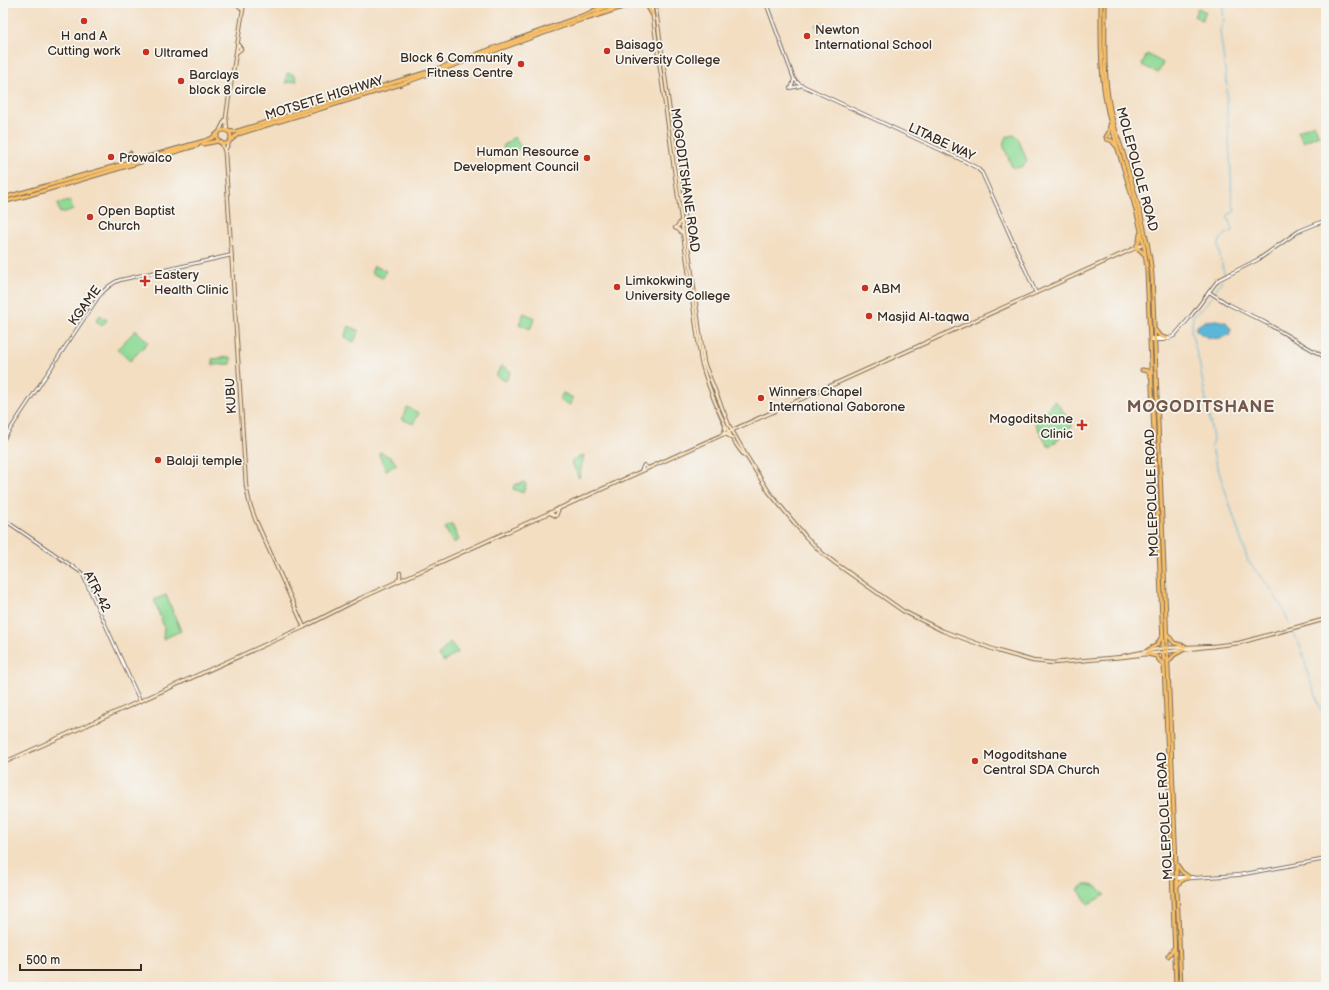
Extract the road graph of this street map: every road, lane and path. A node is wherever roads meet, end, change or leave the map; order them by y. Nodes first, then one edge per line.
1 (243, 3) edge
2 (611, 3) edge
3 (617, 3) edge
4 (628, 3) edge
5 (634, 3) edge
6 (651, 3) edge
7 (656, 3) edge
8 (766, 3) edge
9 (1101, 3) edge
10 (1105, 3) edge
11 (655, 8) joint
12 (586, 14) junction
13 (652, 14) junction
14 (566, 25) junction
15 (794, 79) junction
16 (231, 81) junction
17 (801, 86) junction
18 (226, 118) junction
19 (670, 118) junction
20 (675, 123) dead end
21 (1110, 124) junction
22 (228, 131) junction
23 (219, 133) junction
24 (230, 140) junction
25 (220, 142) junction
26 (1117, 147) junction
27 (225, 153) junction
28 (140, 160) junction
29 (122, 165) junction
30 (3, 198) edge
31 (3, 202) edge
32 (1326, 220) edge
33 (681, 221) junction
34 (1141, 232) junction
35 (683, 235) junction
36 (1146, 244) junction
37 (1136, 247) junction
38 (232, 255) junction
39 (1146, 257) junction
40 (1208, 292) junction
41 (1036, 293) junction
42 (1154, 328) junction
43 (1167, 338) junction
44 (1150, 339) junction
45 (1155, 339) junction
46 (1326, 358) edge
47 (1142, 370) dead end
48 (1152, 379) junction
49 (1154, 415) junction
50 (1150, 420) dead end
51 (727, 424) junction
52 (736, 428) junction
53 (730, 431) junction
54 (1158, 432) junction
55 (722, 434) junction
56 (734, 435) junction
57 (733, 439) junction
58 (3, 440) edge
59 (1154, 441) junction
60 (747, 458) junction
61 (1164, 495) dead end
62 (1161, 502) junction
63 (559, 508) junction
64 (550, 512) junction
65 (3, 520) edge
66 (407, 578) junction
67 (395, 583) junction
68 (1169, 607) dead end
69 (1166, 613) junction
70 (1326, 619) edge
71 (302, 622) junction
72 (309, 625) junction
73 (304, 627) junction
74 (1166, 632) junction
75 (1162, 635) junction
76 (1184, 648) junction
77 (1148, 650) junction
78 (1165, 650) junction
79 (1146, 654) junction
80 (1117, 657) junction
81 (1168, 663) junction
82 (1164, 667) junction
83 (140, 701) junction
84 (3, 763) edge
85 (1326, 859) edge
86 (1176, 861) junction
87 (1172, 878) junction
88 (1177, 878) junction
89 (1188, 878) junction
90 (1177, 886) junction
91 (1174, 947) junction
92 (1168, 956) dead end
93 (1176, 987) edge
94 (1181, 987) edge

1 - 16 main road
1 - 16 main road
2 - 12 main road
3 - 12 main road, MOTSETE HIGHWAY
4 - 14 main road, MOTSETE HIGHWAY
5 - 13 main road
5 - 14 main road
6 - 13 main road, MOGODITSHANE ROAD
7 - 11 main road
8 - 15 street, LITABE WAY
9 - 21 main road, MOLEPOLOLE ROAD
10 - 36 main road, MOLEPOLOLE ROAD
11 - 19 main road, MOGODITSHANE ROAD
12 - 22 main road, MOTSETE HIGHWAY
13 - 33 main road, MOGODITSHANE ROAD
14 - 24 main road, MOTSETE HIGHWAY
15 - 17 street, LITABE WAY
15 - 17 street
16 - 18 main road
17 - 41 street, LITABE WAY
18 - 22 main road
18 - 23 main road
19 - 20 main road
19 - 51 main road, MOGODITSHANE ROAD
21 - 26 main road, MOLEPOLOLE ROAD
21 - 26 main road
22 - 23 main road
22 - 24 main road
23 - 25 main road
23 - 28 main road
24 - 25 main road
24 - 27 main road, KUBU
25 - 27 main road, KUBU
25 - 31 main road
26 - 34 main road, MOLEPOLOLE ROAD
27 - 38 main road, KUBU
28 - 29 main road
28 - 29 main road
29 - 30 main road
32 - 40 street
33 - 35 main road, MOGODITSHANE ROAD
33 - 35 main road
34 - 36 main road, MOLEPOLOLE ROAD
34 - 37 main road
35 - 51 main road, MOGODITSHANE ROAD
36 - 37 main road
36 - 39 main road, MOLEPOLOLE ROAD
36 - 42 main road, MOLEPOLOLE ROAD
37 - 39 main road
37 - 41 main road
38 - 58 street, KGAME
38 - 71 main road, KUBU
39 - 44 main road, MOLEPOLOLE ROAD
40 - 43 street
40 - 46 street
41 - 52 main road
42 - 43 main road
42 - 45 main road, MOLEPOLOLE ROAD
43 - 45 street
44 - 45 street
44 - 48 main road, MOLEPOLOLE ROAD
45 - 54 main road, MOLEPOLOLE ROAD
47 - 48 main road
48 - 49 main road, MOLEPOLOLE ROAD
49 - 50 main road
49 - 59 main road, MOLEPOLOLE ROAD
51 - 52 main road
51 - 53 main road, MOGODITSHANE ROAD
51 - 55 main road
52 - 53 main road
52 - 56 main road
53 - 55 main road
53 - 56 main road, MOGODITSHANE ROAD
53 - 57 main road, MOGODITSHANE ROAD
54 - 59 main road
54 - 62 main road, MOLEPOLOLE ROAD
55 - 57 main road
55 - 63 main road
56 - 60 main road, MOGODITSHANE ROAD
57 - 60 main road, MOGODITSHANE ROAD
59 - 75 main road, MOLEPOLOLE ROAD
60 - 80 main road
61 - 62 main road
62 - 69 main road, MOLEPOLOLE ROAD
63 - 64 main road
63 - 64 main road
64 - 66 main road
65 - 83 street, ATR-42
66 - 67 main road
66 - 67 main road
67 - 72 main road
68 - 69 main road
69 - 74 main road, MOLEPOLOLE ROAD
70 - 76 main road
71 - 72 main road
71 - 73 main road, KUBU
72 - 73 main road
73 - 83 main road
74 - 76 main road
74 - 78 main road, MOLEPOLOLE ROAD
75 - 77 main road
75 - 78 main road, MOLEPOLOLE ROAD
76 - 78 main road
76 - 81 main road
77 - 78 main road
77 - 80 main road
78 - 79 main road
78 - 81 main road, MOLEPOLOLE ROAD
78 - 82 main road, MOLEPOLOLE ROAD
79 - 80 main road
79 - 82 main road
81 - 86 main road, MOLEPOLOLE ROAD
82 - 87 main road, MOLEPOLOLE ROAD
83 - 84 main road
85 - 89 street
86 - 88 main road, MOLEPOLOLE ROAD
86 - 89 main road
87 - 88 street
87 - 91 main road, MOLEPOLOLE ROAD
88 - 89 street
88 - 90 main road, MOLEPOLOLE ROAD
89 - 90 main road
90 - 94 main road, MOLEPOLOLE ROAD
91 - 92 main road
91 - 93 main road, MOLEPOLOLE ROAD

